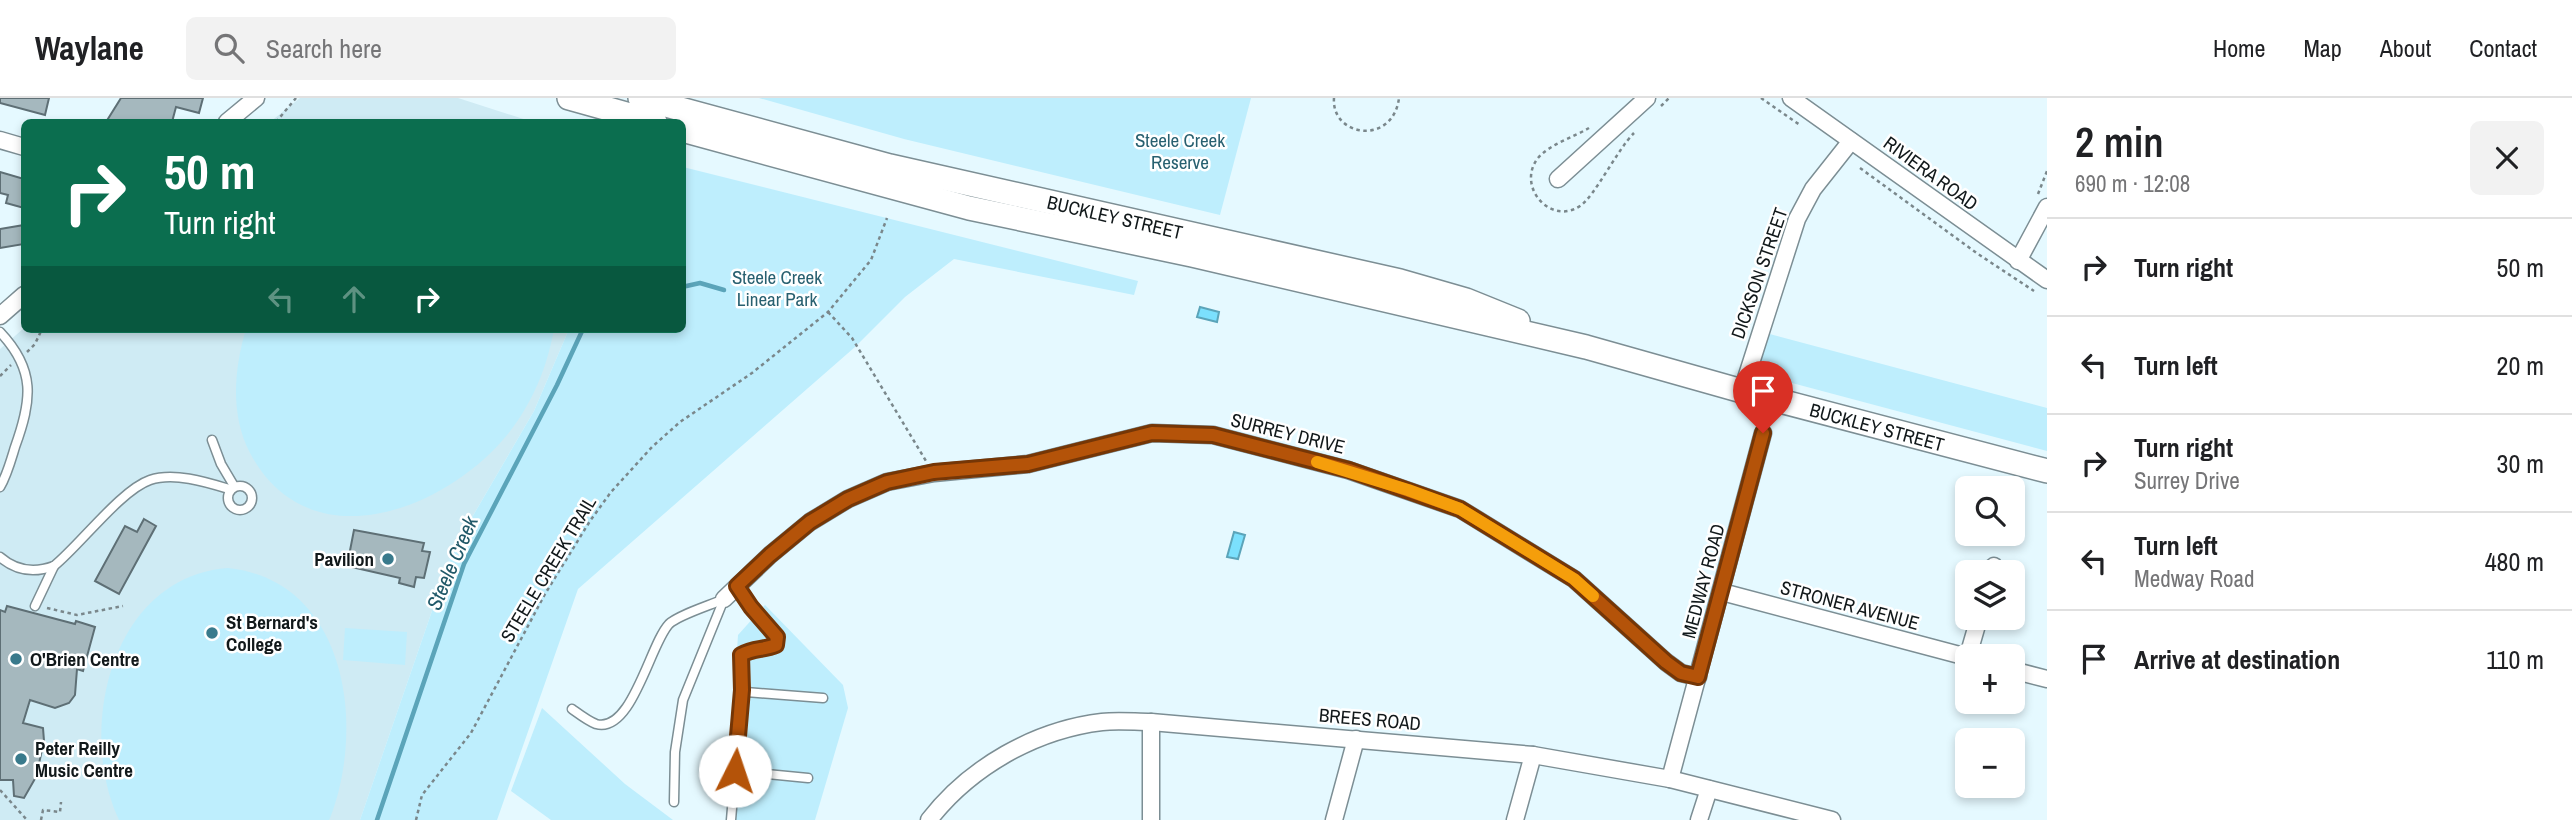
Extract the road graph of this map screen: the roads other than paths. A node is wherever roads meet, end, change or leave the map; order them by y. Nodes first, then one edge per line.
1 (256, 98) edge
2 (569, 98) edge
3 (640, 98) edge
4 (1647, 98) edge
5 (1791, 98) edge
6 (232, 119) edge
7 (644, 119) edge
8 (686, 131) edge
9 (0, 140) edge
10 (21, 146) edge
11 (1846, 147) junction
12 (1558, 179) dead end
13 (2047, 207) edge
14 (2018, 261) junction
15 (2042, 286) edge
16 (21, 298) edge
17 (0, 316) edge
18 (0, 332) edge
19 (1586, 347) junction
20 (1742, 391) junction
21 (1763, 433) dead end
22 (212, 440) dead end
23 (2047, 471) edge
24 (206, 484) junction
25 (0, 487) edge
26 (232, 487) junction
27 (228, 500) junction
28 (0, 557) edge
29 (54, 566) junction
30 (737, 586) junction
31 (1722, 592) junction
32 (724, 599) junction
33 (35, 606) road end
34 (1955, 654) edge
35 (2025, 673) edge
36 (1698, 677) junction
37 (2047, 679) edge
38 (742, 690) junction
39 (823, 698) dead end
40 (572, 709) dead end
41 (1151, 722) junction
42 (1356, 739) junction
43 (1533, 755) junction
44 (735, 771) junction
45 (808, 778) dead end
46 (1670, 779) junction
47 (1709, 789) junction
48 (674, 802) dead end
49 (731, 820) edge
50 (929, 820) edge
51 (1151, 820) edge
52 (1334, 820) edge
53 (1515, 820) edge
54 (1699, 820) edge
55 (1832, 820) edge

1 - 6 street
2 - 7 main road
3 - 19 main road, BUCKLEY STREET
4 - 12 street
5 - 11 street, RIVIERA ROAD
8 - 19 main road, BUCKLEY STREET
9 - 10 street
11 - 14 street, RIVIERA ROAD
11 - 20 street, DICKSON STREET
13 - 14 street
14 - 15 street, RIVIERA ROAD
16 - 17 street
18 - 25 lane
19 - 20 main road, BUCKLEY STREET
20 - 23 main road, BUCKLEY STREET
21 - 31 street, MEDWAY ROAD
22 - 26 lane
24 - 26 lane
24 - 27 lane
24 - 29 lane
26 - 27 lane
26 - 27 lane
28 - 29 lane
29 - 33 lane
30 - 32 street, SURREY DRIVE
30 - 36 street, SURREY DRIVE
30 - 38 lane
31 - 34 street, STRONER AVENUE
31 - 36 street, MEDWAY ROAD
32 - 40 lane
32 - 48 lane
35 - 37 street
36 - 46 street, MEDWAY ROAD
38 - 39 lane
38 - 44 lane
41 - 42 street, BREES ROAD
41 - 50 street, BREES ROAD
41 - 51 street
42 - 43 street, BREES ROAD
42 - 52 street
43 - 46 street, BREES ROAD
43 - 53 street
44 - 45 lane
44 - 49 lane
46 - 47 street, BREES ROAD
47 - 54 street
47 - 55 street, BREES ROAD

